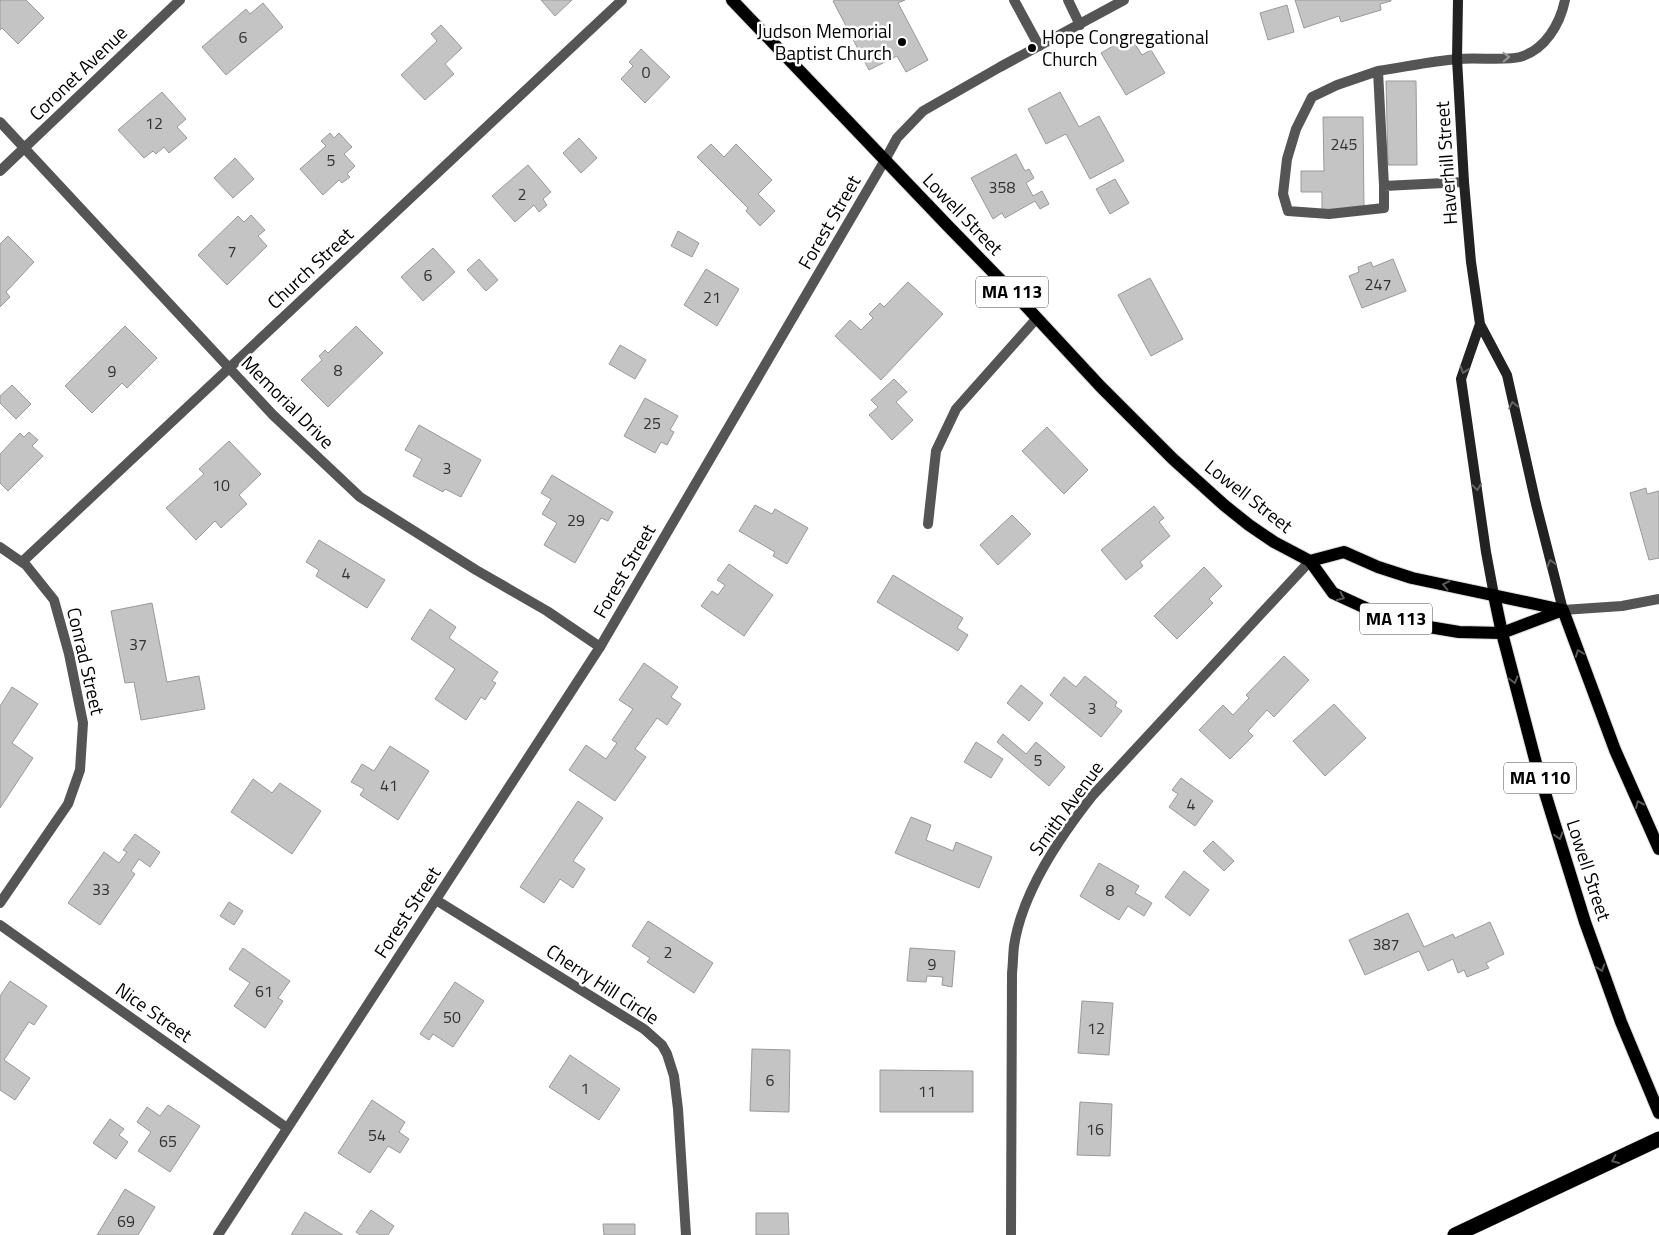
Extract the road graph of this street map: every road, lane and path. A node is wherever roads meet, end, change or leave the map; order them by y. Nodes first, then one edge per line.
1 (180, 0) edge
2 (622, 0) edge
3 (732, 0) edge
4 (1014, 0) edge
5 (1068, 0) edge
6 (1124, 0) edge
7 (1458, 0) edge
8 (1565, 0) edge
9 (1080, 25) junction
10 (1039, 46) junction
11 (1458, 59) junction
12 (1378, 71) junction
13 (0, 122) edge
14 (24, 148) junction
15 (885, 160) junction
16 (0, 171) edge
17 (1464, 182) junction
18 (1384, 186) junction
19 (1037, 318) junction
20 (1480, 324) junction
21 (229, 368) junction
22 (928, 524) dead end
23 (0, 546) edge
24 (1310, 561) junction
25 (22, 562) junction
26 (1494, 595) junction
27 (1659, 600) edge
28 (1563, 610) junction
29 (1502, 633) junction
30 (600, 647) junction
31 (1659, 849) edge
32 (436, 900) junction
33 (0, 903) edge
34 (0, 925) edge
35 (1659, 1113) edge
36 (287, 1128) junction
37 (1659, 1140) edge
38 (218, 1235) edge
39 (686, 1235) edge
40 (1011, 1235) edge
41 (1455, 1235) edge

1 - 14 street, Coronet Avenue
2 - 21 street, Church Street
3 - 15 main road, Lowell Street / MA 113
4 - 10 street
5 - 9 street
6 - 9 street, Forest Street
7 - 11 main road, Haverhill Street / MA 110
11 -> 8 street
9 - 10 street, Forest Street
10 - 15 street, Forest Street
11 - 12 street
11 - 17 main road, Haverhill Street / MA 110
12 - 18 street
12 - 18 street
13 - 14 street, Memorial Drive
14 - 16 street, Coronet Avenue
14 - 21 street, Memorial Drive
15 - 19 main road, Lowell Street / MA 113
15 - 30 street, Forest Street
17 - 18 street
17 - 20 main road, Haverhill Street / MA 110
19 - 22 street
19 - 24 main road, Lowell Street / MA 113
20 -> 26 main road, Haverhill Street / MA 110
28 -> 20 main road, Haverhill Street / MA 110
21 - 25 street, Church Street
21 - 30 street, Memorial Drive
23 - 25 street, Conrad Street
26 -> 24 main road, MA 113
24 -> 29 main road, Lowell Street / MA 113
24 - 40 street, Smith Avenue
25 - 33 street, Conrad Street
26 - 28 main road, MA 113
26 - 29 main road, Lowell Street / MA 110
27 - 28 street
28 - 29 main road, Lowell Street / MA 113
31 -> 28 main road, MA 110
29 -> 35 main road, Lowell Street / MA 110
30 - 32 street, Forest Street
32 - 36 street, Forest Street
32 - 39 street, Cherry Hill Circle
34 - 36 street, Nice Street
36 - 38 street, Forest Street
37 -> 41 highway

